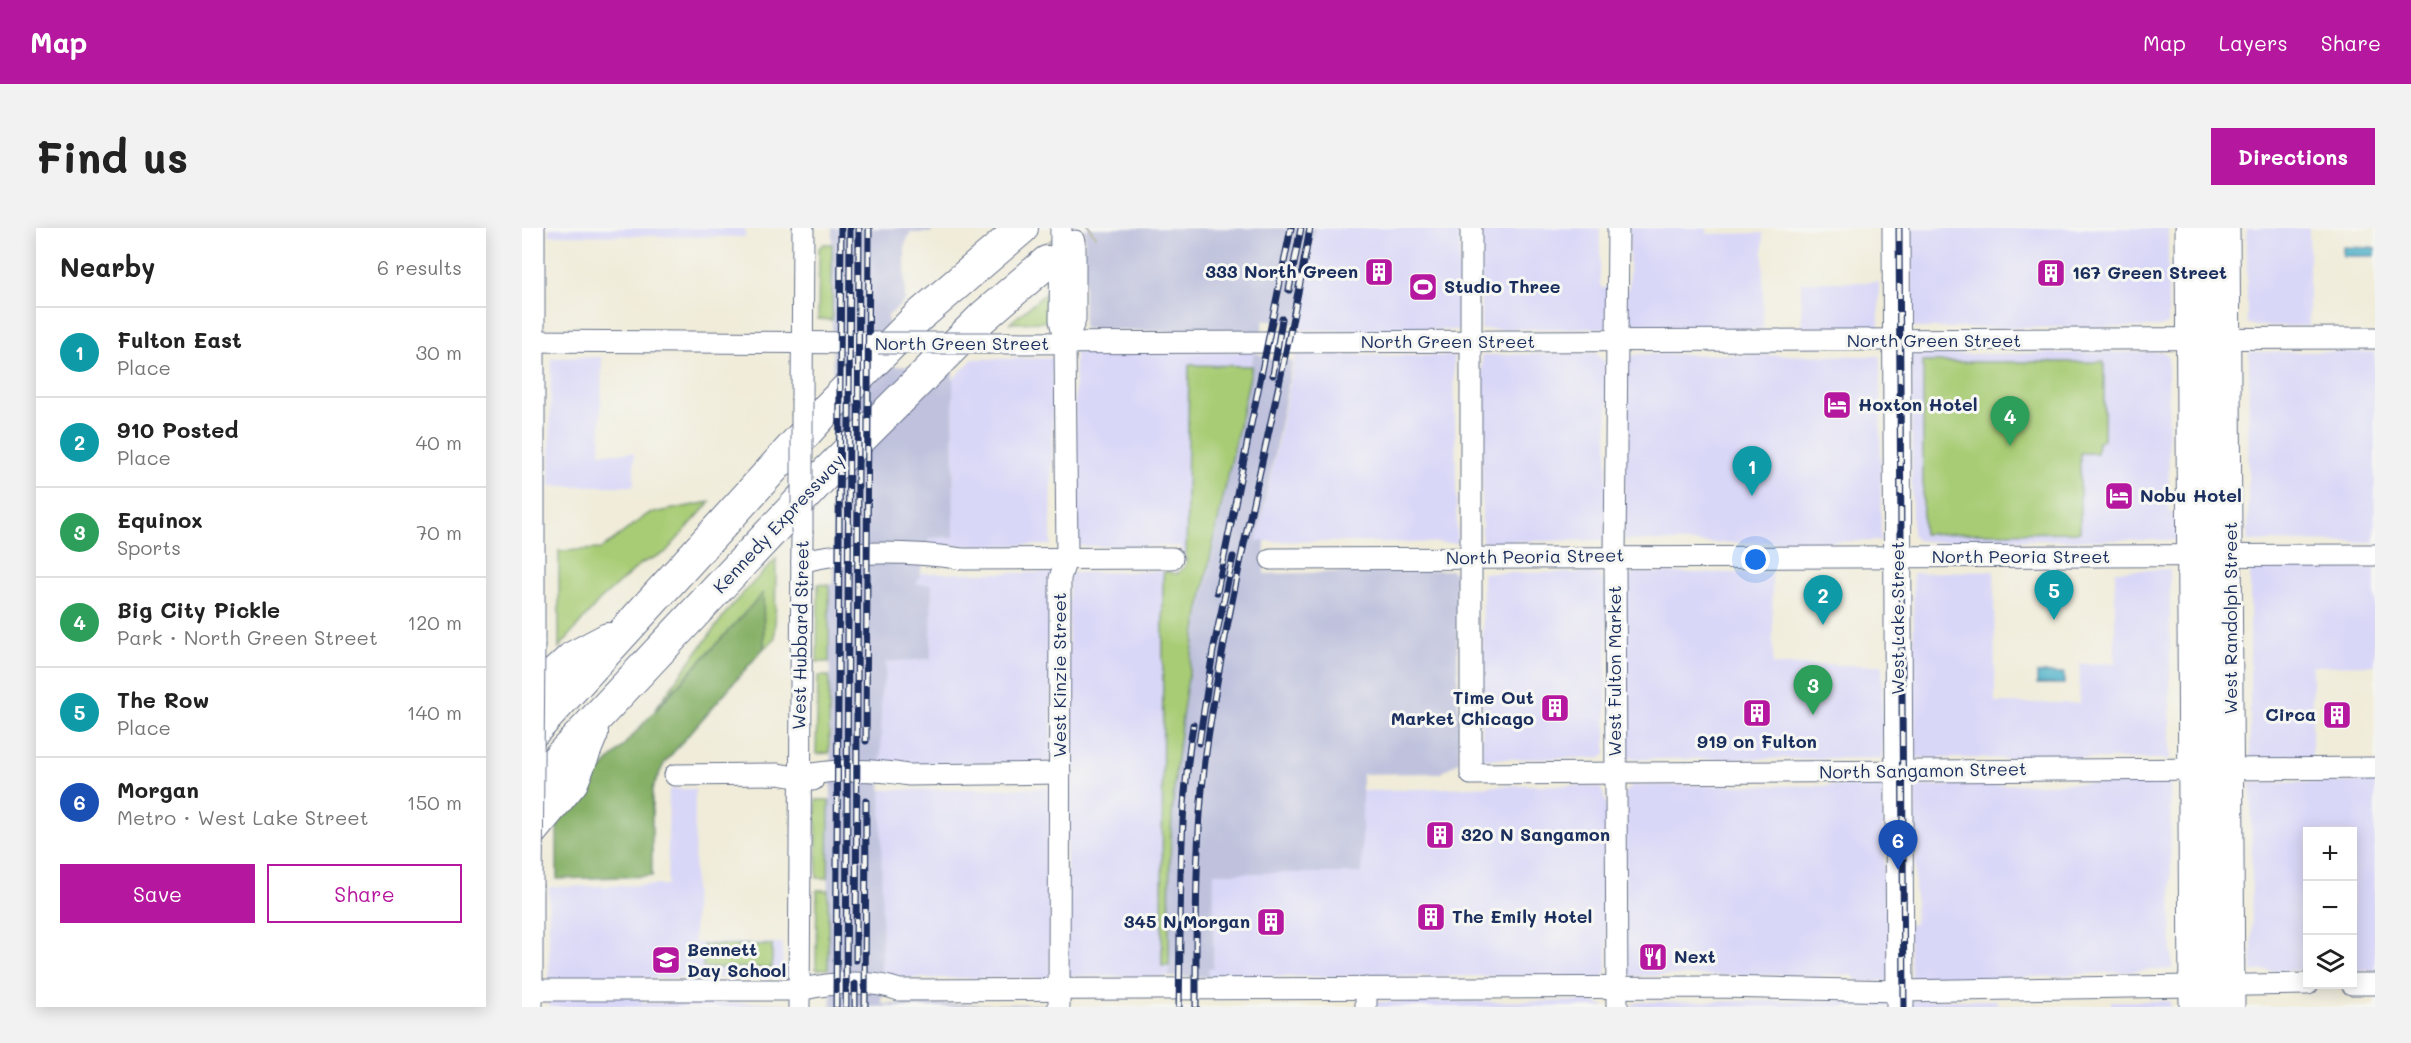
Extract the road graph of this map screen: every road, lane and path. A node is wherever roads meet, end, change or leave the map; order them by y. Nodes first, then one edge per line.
1 (531, 228) edge
2 (803, 228) edge
3 (1022, 228) edge
4 (1061, 228) edge
5 (1075, 228) edge
6 (1471, 228) edge
7 (1618, 228) edge
8 (1896, 228) edge
9 (2186, 228) edge
10 (2207, 228) edge
11 (2229, 228) edge
12 (1047, 262) tunnel mouth
13 (2375, 338) edge
14 (2208, 340) junction
15 (526, 341) edge
16 (1896, 341) junction
17 (1470, 342) junction
18 (1617, 342) junction
19 (802, 343) junction
20 (1065, 344) junction
21 (2375, 555) edge
22 (1066, 556) junction
23 (1615, 556) junction
24 (2209, 556) junction
25 (1897, 557) junction
26 (1172, 558) dead end
27 (1470, 558) junction
28 (1271, 559) dead end
29 (802, 562) junction
30 (526, 565) edge
31 (630, 627) junction
32 (522, 704) edge
33 (598, 717) junction
34 (522, 744) edge
35 (2210, 768) junction
36 (2375, 768) edge
37 (1899, 771) junction
38 (1616, 772) junction
39 (1060, 773) junction
40 (675, 775) dead end
41 (800, 776) junction
42 (522, 797) edge
43 (522, 842) edge
44 (2303, 984) edge
45 (2357, 984) edge
46 (2375, 984) edge
47 (2212, 990) edge
48 (1616, 997) edge
49 (530, 998) edge
50 (799, 998) edge
51 (1059, 998) edge
52 (1366, 998) edge
53 (1900, 999) edge
54 (2190, 1007) edge
55 (2234, 1007) edge

1 - 15 main road
2 - 19 street, West Hubbard Street
3 - 31 highway
4 - 20 street, West Kinzie Street
5 - 20 street, West Kinzie Street
6 - 17 street
7 - 18 street, West Fulton Market
8 - 16 main road, West Lake Street
9 - 14 street, West Randolph Street
10 - 14 main road, West Randolph Street
11 - 14 street, West Randolph Street
12 - 33 highway, Kennedy Expressway
13 - 14 street, North Green Street
14 - 16 street, North Green Street
14 - 24 main road, West Randolph Street
15 - 19 street, North Green Street
15 - 30 main road
16 - 18 street, North Green Street
16 - 25 main road, West Lake Street
17 - 18 street, North Green Street
17 - 20 street, North Green Street
17 - 27 street
18 - 23 street, West Fulton Market
19 - 20 street, North Green Street, bridge
19 - 29 street, West Hubbard Street, bridge
20 - 22 street, West Kinzie Street
21 - 24 street, North Peoria Street
22 - 26 street
22 - 29 street
22 - 39 street, West Kinzie Street
23 - 25 street, North Peoria Street
23 - 27 street, North Peoria Street
23 - 38 street, West Fulton Market
24 - 25 street, North Peoria Street
24 - 35 main road, West Randolph Street
25 - 37 main road, West Lake Street
27 - 28 street, North Peoria Street
27 - 38 street, North Sangamon Street
29 - 41 street, West Hubbard Street
30 - 49 main road, bridge
31 - 32 highway
31 - 34 highway
33 - 42 highway, Kennedy Expressway
33 - 43 highway
35 - 36 street, North Sangamon Street
35 - 37 street, North Sangamon Street
35 - 47 main road, West Randolph Street
37 - 38 street, North Sangamon Street
37 - 53 main road, West Lake Street
38 - 48 street, West Fulton Market
39 - 41 street
39 - 51 street, West Kinzie Street
40 - 41 street
41 - 50 street, West Hubbard Street
44 - 47 street
45 - 46 street
47 - 53 street
47 - 54 street, West Randolph Street
47 - 55 street, West Randolph Street
48 - 52 street
48 - 53 street
49 - 50 street
50 - 51 street
51 - 52 street

